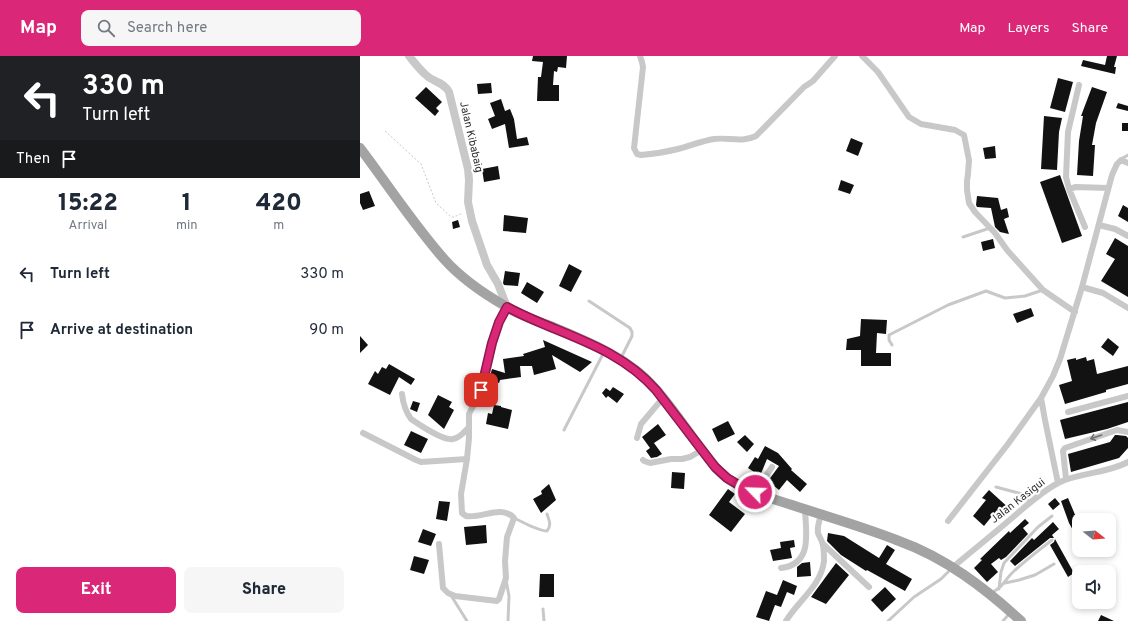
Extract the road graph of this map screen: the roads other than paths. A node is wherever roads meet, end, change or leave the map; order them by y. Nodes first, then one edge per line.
1 (409, 56) edge
2 (640, 56) edge
3 (835, 56) edge
4 (862, 56) edge
5 (1079, 85) dead end
6 (360, 148) edge
7 (1128, 155) edge
8 (1121, 160) junction
9 (1128, 163) edge
10 (1108, 188) junction
11 (1070, 189) junction
12 (1099, 225) junction
13 (1085, 227) dead end
14 (990, 228) junction
15 (1128, 236) edge
16 (963, 237) dead end
17 (1082, 287) junction
18 (1043, 290) junction
19 (589, 301) dead end
20 (507, 307) junction
21 (1128, 308) edge
22 (1075, 312) junction
23 (892, 345) dead end
24 (605, 351) junction
25 (620, 359) junction
26 (402, 394) dead end
27 (1128, 396) edge
28 (662, 398) junction
29 (1041, 398) junction
30 (1068, 412) dead end
31 (468, 428) junction
32 (564, 430) dead end
33 (1128, 432) edge
34 (363, 433) dead end
35 (637, 438) dead end
36 (702, 450) junction
37 (467, 459) junction
38 (642, 460) dead end
39 (1128, 462) edge
40 (772, 467) dead end
41 (1066, 479) junction
42 (1058, 483) junction
43 (996, 487) dead end
44 (755, 492) junction
45 (1030, 503) junction
46 (805, 510) junction
47 (547, 514) dead end
48 (820, 515) junction
49 (1052, 516) dead end
50 (514, 518) junction
51 (948, 521) dead end
52 (1052, 540) dead end
53 (439, 544) dead end
54 (823, 544) junction
55 (1054, 564) dead end
56 (953, 567) junction
57 (781, 568) dead end
58 (506, 578) junction
59 (1005, 583) junction
60 (869, 587) dead end
61 (994, 591) junction
62 (451, 595) junction
63 (543, 609) dead end
64 (1012, 612) junction
65 (467, 621) edge
66 (508, 621) edge
67 (544, 621) edge
68 (786, 621) edge
69 (888, 621) edge
70 (1003, 621) edge
71 (1021, 621) edge

1 - 20 street, Jalan Kibabaig
2 - 3 street
4 - 14 street
5 - 11 street
6 - 20 main road
7 - 8 lane
8 - 9 street
8 - 10 street
10 - 11 street
10 - 12 street
11 - 13 street
12 - 15 street
12 - 17 street
14 - 16 lane
14 - 18 street
17 - 21 street
17 - 22 street
18 - 22 street
18 - 23 lane
19 - 25 lane
20 - 24 main road
20 - 31 street
22 - 29 street
24 - 25 main road
24 - 32 lane
25 - 28 main road
26 - 31 street
27 - 30 street
28 - 35 street
28 - 36 main road
29 - 42 street
29 - 51 street
31 - 37 street
33 -> 41 street
34 - 37 street
36 - 38 street
36 - 44 main road
37 - 50 street
39 - 41 street, Jalan Kasigui
40 - 44 street
41 - 42 street, Jalan Kasigui
42 - 45 street, Jalan Kasigui
43 - 45 lane
44 - 46 main road
45 - 56 street, Jalan Kasigui
46 - 48 main road
46 - 57 street
47 - 50 lane
48 - 54 street
48 - 56 main road
49 - 61 lane
50 - 58 street
52 - 59 lane
53 - 62 street
54 - 60 street
54 - 68 street
55 - 59 lane
56 - 61 main road
56 - 69 lane
58 - 62 street
58 - 66 lane
59 - 61 lane
61 - 64 main road
62 - 65 lane
63 - 67 lane
64 - 70 lane
64 - 71 main road

